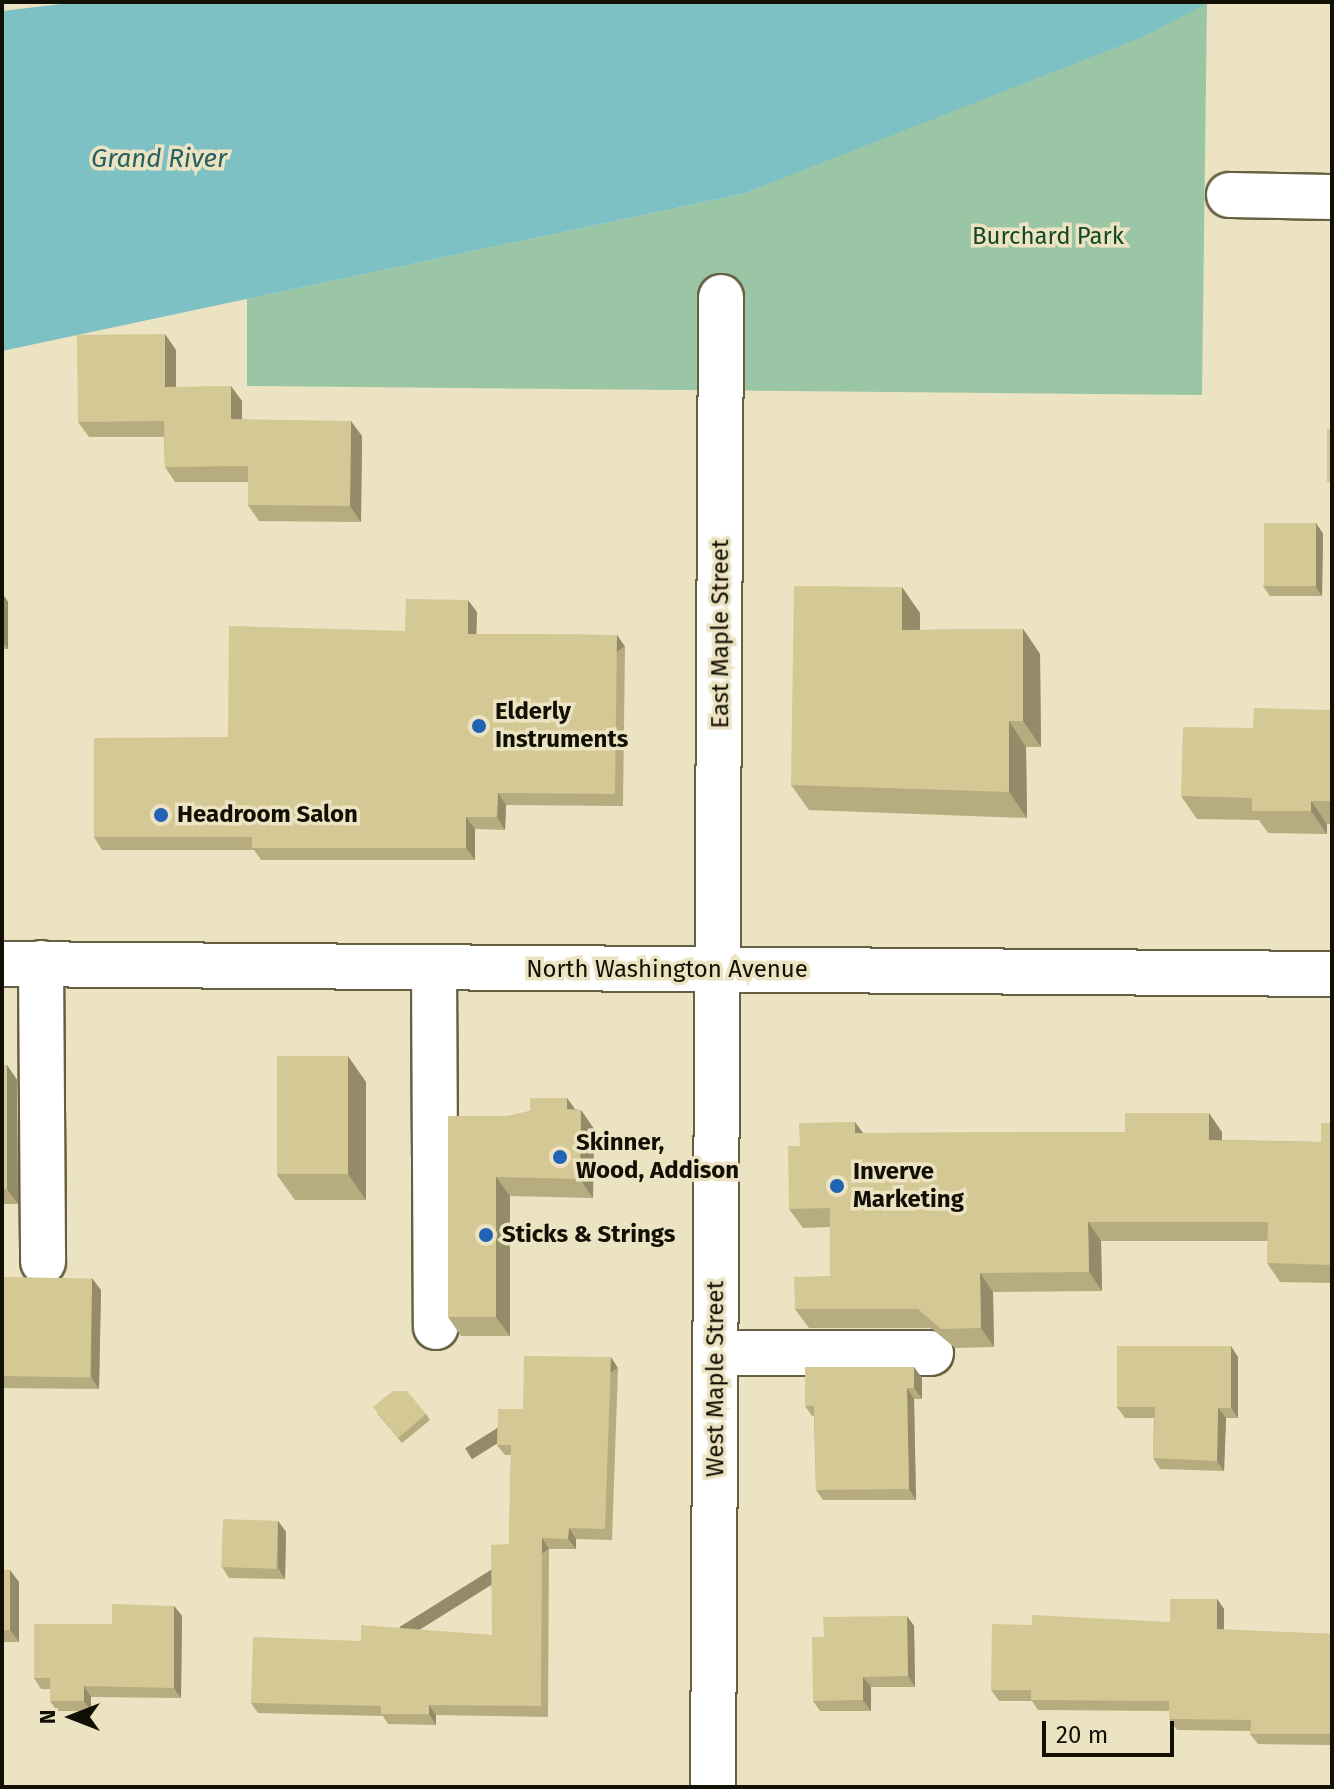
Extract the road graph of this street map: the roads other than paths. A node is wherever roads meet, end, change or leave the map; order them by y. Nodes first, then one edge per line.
1 (1229, 195) dead end
2 (1332, 197) edge
3 (721, 297) dead end
4 (21, 964) edge
5 (434, 969) junction
6 (719, 971) junction
7 (1332, 974) edge
8 (43, 1262) dead end
9 (436, 1327) dead end
10 (717, 1353) junction
11 (931, 1353) edge
12 (713, 1787) edge

1 - 2 street
3 - 6 street, East Maple Street
4 - 5 street, North Washington Avenue
4 - 8 street
5 - 6 street, North Washington Avenue
5 - 9 street
6 - 7 street, North Washington Avenue
6 - 10 street, West Maple Street
10 - 11 street
10 - 12 street, West Maple Street

